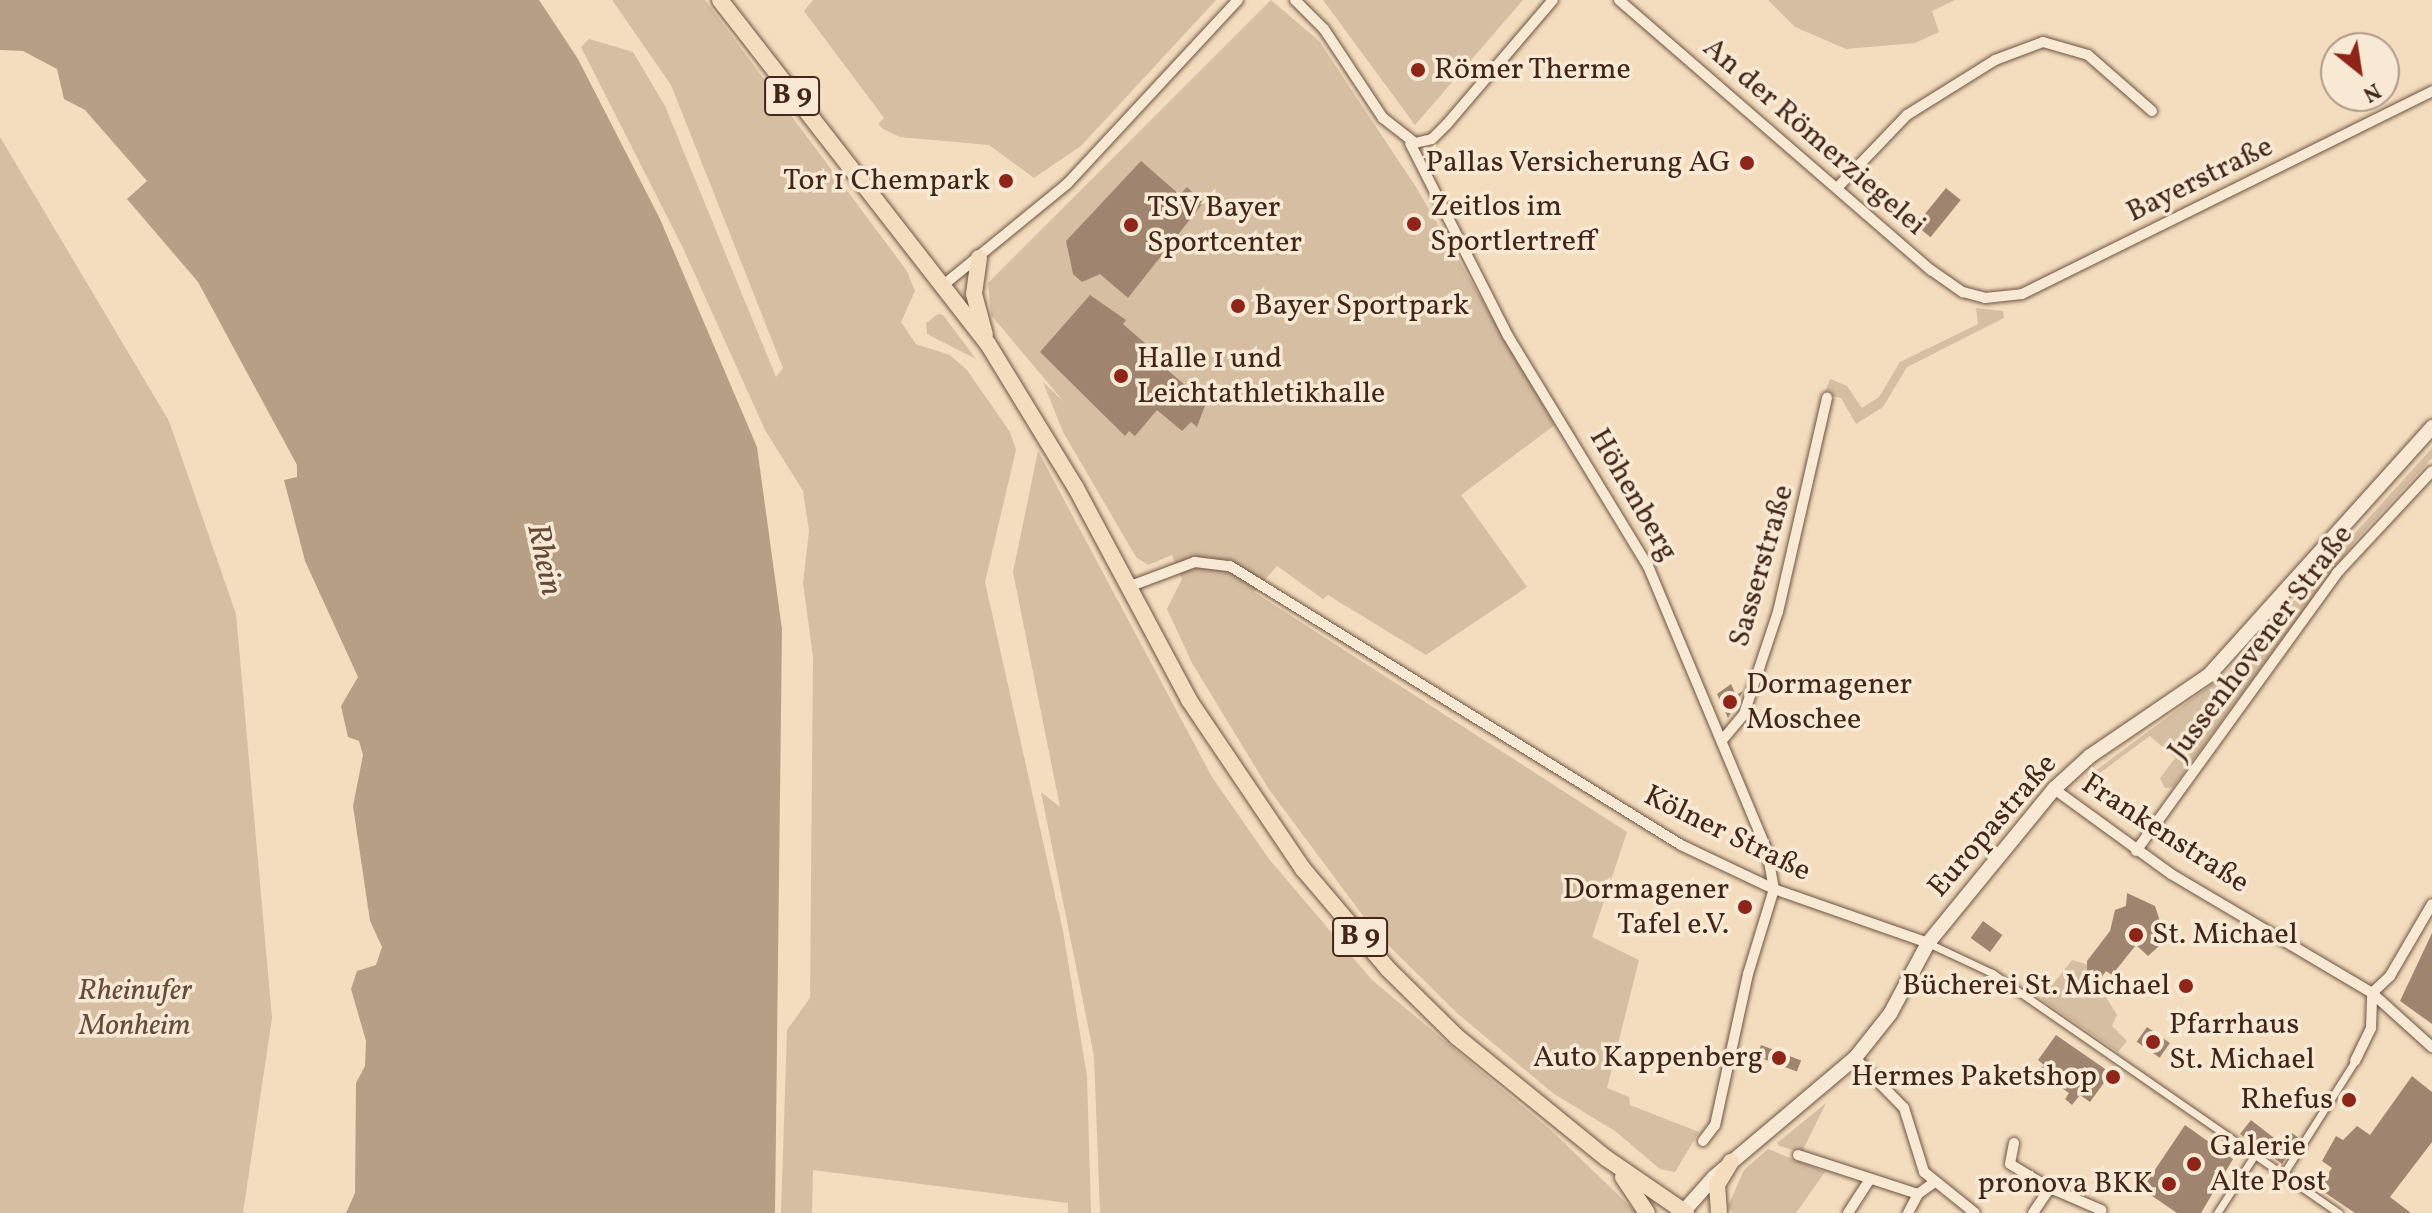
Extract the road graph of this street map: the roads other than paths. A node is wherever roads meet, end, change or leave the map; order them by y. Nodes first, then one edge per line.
1 (720, 0) edge
2 (1238, 0) edge
3 (1295, 0) edge
4 (1553, 0) edge
5 (1619, 0) edge
6 (2432, 91) edge
7 (2152, 111) dead end
8 (1410, 143) junction
9 (1837, 188) junction
10 (979, 258) junction
11 (941, 287) junction
12 (1985, 298) joint
13 (988, 344) junction
14 (1827, 398) dead end
15 (2432, 427) edge
16 (2432, 471) edge
17 (1128, 587) junction
18 (1724, 738) junction
19 (2054, 789) junction
20 (2136, 851) junction
21 (1774, 889) junction
22 (2432, 904) edge
23 (1928, 943) junction
24 (2372, 993) junction
25 (2432, 1047) edge
26 (1855, 1058) junction
27 (2355, 1061) joint
28 (1703, 1141) dead end
29 (2014, 1143) dead end
30 (1798, 1155) dead end
31 (2254, 1156) junction
32 (1606, 1158) junction
33 (1731, 1162) junction
34 (2282, 1176) junction
35 (1870, 1179) junction
36 (1933, 1183) junction
37 (2050, 1188) junction
38 (1918, 1194) junction
39 (2101, 1210) dead end
40 (1647, 1213) edge
41 (1684, 1213) edge
42 (1719, 1213) edge
43 (1848, 1213) edge
44 (1908, 1213) edge
45 (1975, 1213) edge
46 (2033, 1213) edge
47 (2217, 1213) edge
48 (2339, 1213) edge

1 - 11 main road, B 9
2 - 10 street
3 - 8 street
4 - 8 street
5 - 9 street, An der Römerziegelei
6 - 12 street, Bayerstraße
7 - 9 street
8 - 18 street, Höhenberg
9 - 12 street, An der Römerziegelei
10 - 11 street
10 - 13 main road
11 - 13 main road, B 9
13 - 17 main road, B 9
14 - 18 street, Sasserstraße
15 - 19 main road, Europastraße
16 - 20 street, Jussenhovener Straße
17 - 21 street, Kölner Straße
17 - 32 main road, B 9
18 - 21 street, Höhenberg
19 - 20 street, Frankenstraße
19 - 23 main road, Europastraße
20 - 24 street, Frankenstraße
21 - 23 street, Kölner Straße
21 - 28 street
22 - 24 street
23 - 26 main road, Europastraße
23 - 31 street, Kölner Straße
24 - 25 street, Frankenstraße
24 - 27 street
26 - 33 main road, Europastraße
26 - 36 street
27 - 34 street
29 - 37 street
30 - 35 street
31 - 34 street, Kölner Straße
31 - 47 street
32 - 40 main road
32 - 41 main road, B 9
33 - 41 main road, Europastraße
33 - 42 main road
34 - 48 street, Kölner Straße
35 - 38 street
35 - 43 street
36 - 38 street
36 - 45 street
37 - 39 street
37 - 46 street
38 - 44 street

